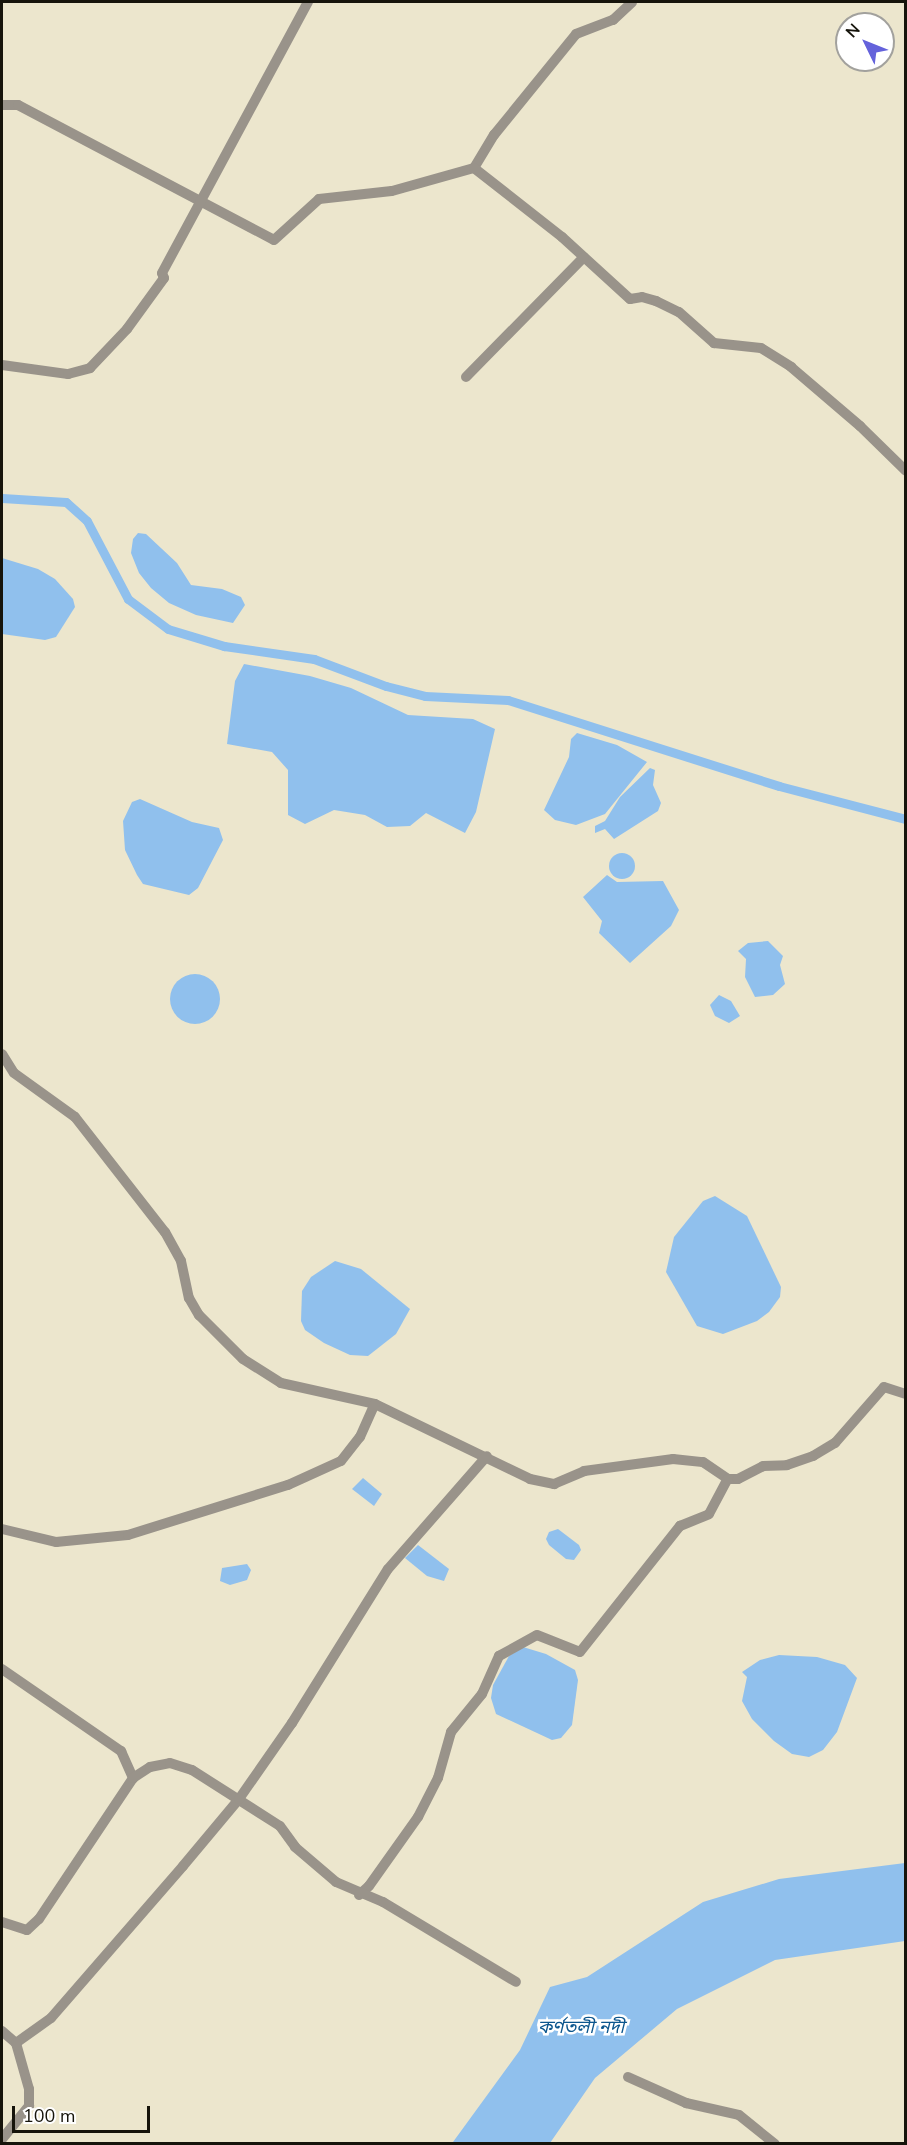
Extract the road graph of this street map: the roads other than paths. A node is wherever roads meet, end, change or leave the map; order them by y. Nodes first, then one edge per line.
1 (308, 2) edge
2 (632, 2) edge
3 (2, 105) edge
4 (474, 168) junction
5 (199, 204) junction
6 (584, 257) junction
7 (2, 365) edge
8 (466, 377) dead end
9 (906, 471) edge
10 (2, 1054) edge
11 (906, 1394) edge
12 (375, 1404) junction
13 (487, 1456) junction
14 (728, 1479) junction
15 (2, 1529) edge
16 (2, 1669) edge
17 (133, 1778) junction
18 (239, 1800) junction
19 (359, 1895) junction
20 (2, 1922) edge
21 (516, 1982) dead end
22 (2, 2031) edge
23 (16, 2043) junction
24 (628, 2077) dead end
25 (2, 2139) edge
26 (775, 2144) edge

1 - 5 street
2 - 4 street
3 - 5 street
4 - 5 street
4 - 6 street
5 - 7 street
6 - 8 street
6 - 9 street
10 - 12 street
11 - 14 street
12 - 13 street
12 - 15 street
13 - 14 street
13 - 18 street
14 - 19 street
16 - 17 street
17 - 18 street
17 - 20 street
18 - 19 street
18 - 23 street
19 - 21 street
22 - 23 street
23 - 25 street
24 - 26 street

